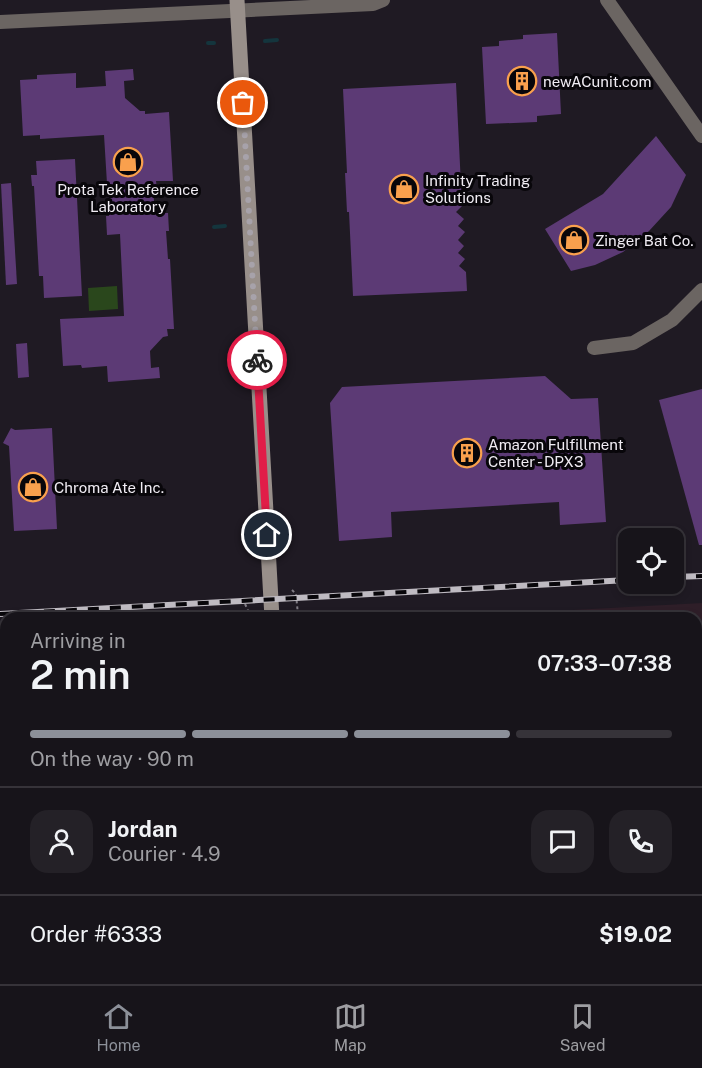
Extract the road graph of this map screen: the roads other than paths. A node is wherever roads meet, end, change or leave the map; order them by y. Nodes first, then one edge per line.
1 (383, 0) edge
2 (607, 0) edge
3 (238, 5) edge
4 (0, 22) edge
5 (702, 136) edge
6 (702, 290) edge
7 (594, 348) dead end
8 (272, 612) edge
9 (246, 984) edge
10 (260, 984) edge

1 - 3 street
2 - 5 street
3 - 4 street
3 - 8 main road
6 - 7 street
9 - 10 street

